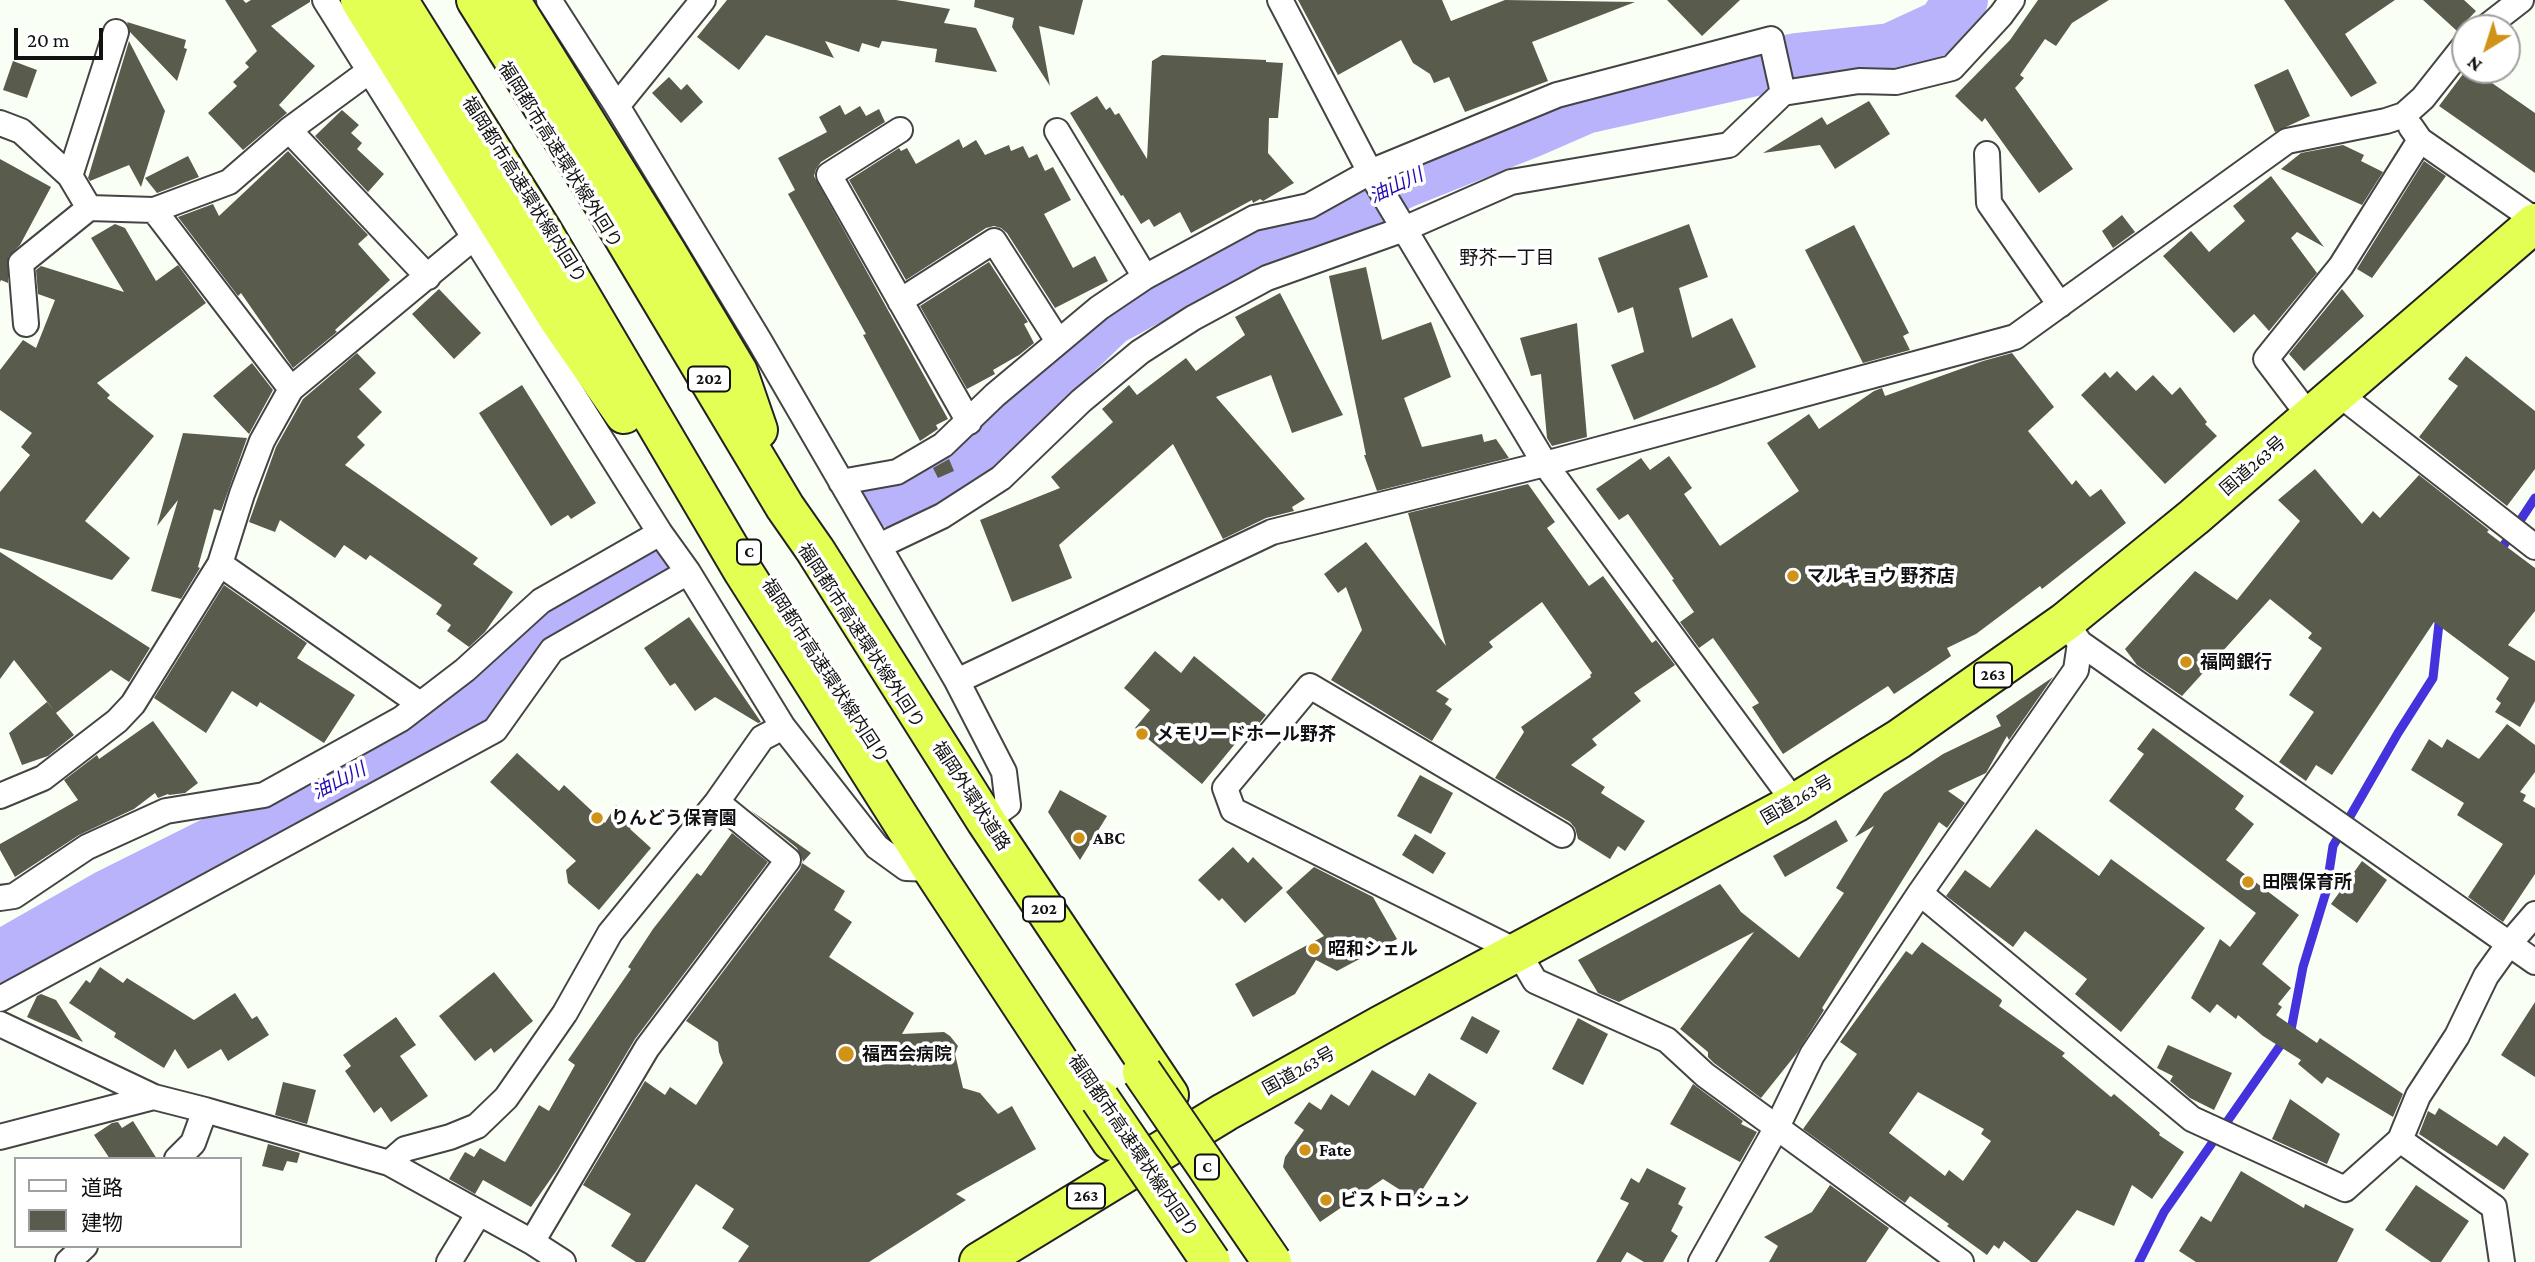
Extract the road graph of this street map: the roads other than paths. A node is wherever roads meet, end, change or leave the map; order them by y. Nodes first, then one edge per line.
1 (325, 0) edge
2 (360, 0) edge
3 (398, 0) edge
4 (406, 0) edge
5 (464, 0) edge
6 (476, 0) edge
7 (510, 0) edge
8 (549, 0) edge
9 (703, 0) edge
10 (1280, 0) edge
11 (2012, 0) edge
12 (2521, 0) edge
13 (2504, 14) edge
14 (116, 32) dead end
15 (2451, 63) edge
16 (368, 72) junction
17 (1783, 93) junction
18 (617, 106) junction
19 (2404, 115) junction
20 (0, 123) edge
21 (289, 130) junction
22 (900, 130) dead end
23 (1057, 131) dead end
24 (2420, 140) junction
25 (1987, 154) dead end
26 (1370, 172) junction
27 (70, 176) junction
28 (89, 208) junction
29 (154, 210) junction
30 (2535, 222) edge
31 (1404, 229) junction
32 (473, 238) junction
33 (428, 277) junction
34 (1145, 277) junction
35 (900, 301) junction
36 (2060, 305) junction
37 (26, 324) dead end
38 (1058, 341) junction
39 (291, 388) junction
40 (2325, 406) junction
41 (968, 422) junction
42 (1545, 464) junction
43 (843, 486) junction
44 (785, 508) junction
45 (715, 520) junction
46 (660, 533) junction
47 (2522, 537) edge
48 (879, 546) junction
49 (220, 564) junction
50 (688, 572) junction
51 (2072, 633) junction
52 (957, 681) junction
53 (420, 704) junction
54 (783, 727) junction
55 (0, 796) edge
56 (717, 802) junction
57 (1795, 803) junction
58 (986, 821) junction
59 (1562, 835) dead end
60 (932, 869) junction
61 (1920, 893) junction
62 (0, 898) edge
63 (2535, 914) edge
64 (2509, 944) junction
65 (1518, 952) junction
66 (2535, 962) edge
67 (0, 999) edge
68 (0, 1024) edge
69 (154, 1097) junction
70 (205, 1110) junction
71 (1777, 1127) junction
72 (1194, 1132) junction
73 (0, 1137) edge
74 (2400, 1140) junction
75 (179, 1157) edge
76 (389, 1163) junction
77 (1130, 1170) junction
78 (479, 1213) junction
79 (532, 1242) junction
80 (83, 1248) edge
81 (68, 1262) edge
82 (449, 1262) edge
83 (563, 1262) edge
84 (979, 1262) edge
85 (1194, 1262) edge
86 (1211, 1262) edge
87 (1272, 1262) edge
88 (1281, 1262) edge
89 (1701, 1262) edge
90 (1961, 1262) edge
91 (2502, 1262) edge

1 - 16 street
2 - 45 highway
3 - 45 highway
4 - 86 highway, 福岡都市高速環状線内回り / C, bridge
5 - 87 highway, 福岡都市高速環状線外回り / C, bridge
6 - 44 highway, 福岡外環状道路 / 202
7 - 44 highway
8 - 18 street
9 - 18 street
10 - 26 street
11 - 17 street
12 - 13 street
14 - 27 street
15 - 19 street
16 - 21 street
16 - 32 street
17 - 26 street
17 - 31 street
18 - 43 street
19 - 24 street
19 - 36 street
20 - 27 street
21 - 29 street
21 - 33 street
22 - 35 street
23 - 34 street
24 - 30 street
24 - 40 street
25 - 36 street
26 - 31 street
26 - 34 street
27 - 28 street
28 - 29 street
28 - 37 street
29 - 39 street
30 - 40 highway, 国道263号 / 263
31 - 42 street
31 - 48 street
32 - 33 street
32 - 46 street
33 - 39 street
34 - 38 street
35 - 38 street
35 - 41 street
36 - 42 street
38 - 41 street
39 - 49 street
40 - 47 street
40 - 51 highway, 国道263号 / 263
41 - 43 street
42 - 52 street
42 - 57 street
43 - 48 street
44 - 58 highway, 福岡外環状道路 / 202
45 - 60 highway
46 - 50 street
46 - 53 street
48 - 52 street
49 - 53 street
49 - 55 street
50 - 54 street
50 - 67 street
51 - 57 highway, 国道263号 / 263
51 - 61 street
51 - 64 street
52 - 58 street
53 - 62 street
54 - 56 street
54 - 60 street
56 - 76 street
56 - 79 street
57 - 65 highway, 国道263号 / 263
58 - 72 highway, 福岡外環状道路 / 202
59 - 65 street
60 - 77 highway
61 - 71 street
61 - 74 street
63 - 64 street
64 - 66 street
64 - 74 street
65 - 71 street
65 - 72 highway, 国道263号 / 263
68 - 69 street
69 - 70 street
69 - 73 street
70 - 75 street
70 - 76 street
71 - 89 street
71 - 90 street
72 - 77 highway, 国道263号 / 263
72 - 88 highway, 福岡外環状道路 / 202
74 - 91 street
76 - 78 street
77 - 84 highway, 国道263号 / 263
77 - 85 highway
78 - 79 street
78 - 82 street
79 - 83 street
80 - 81 street

